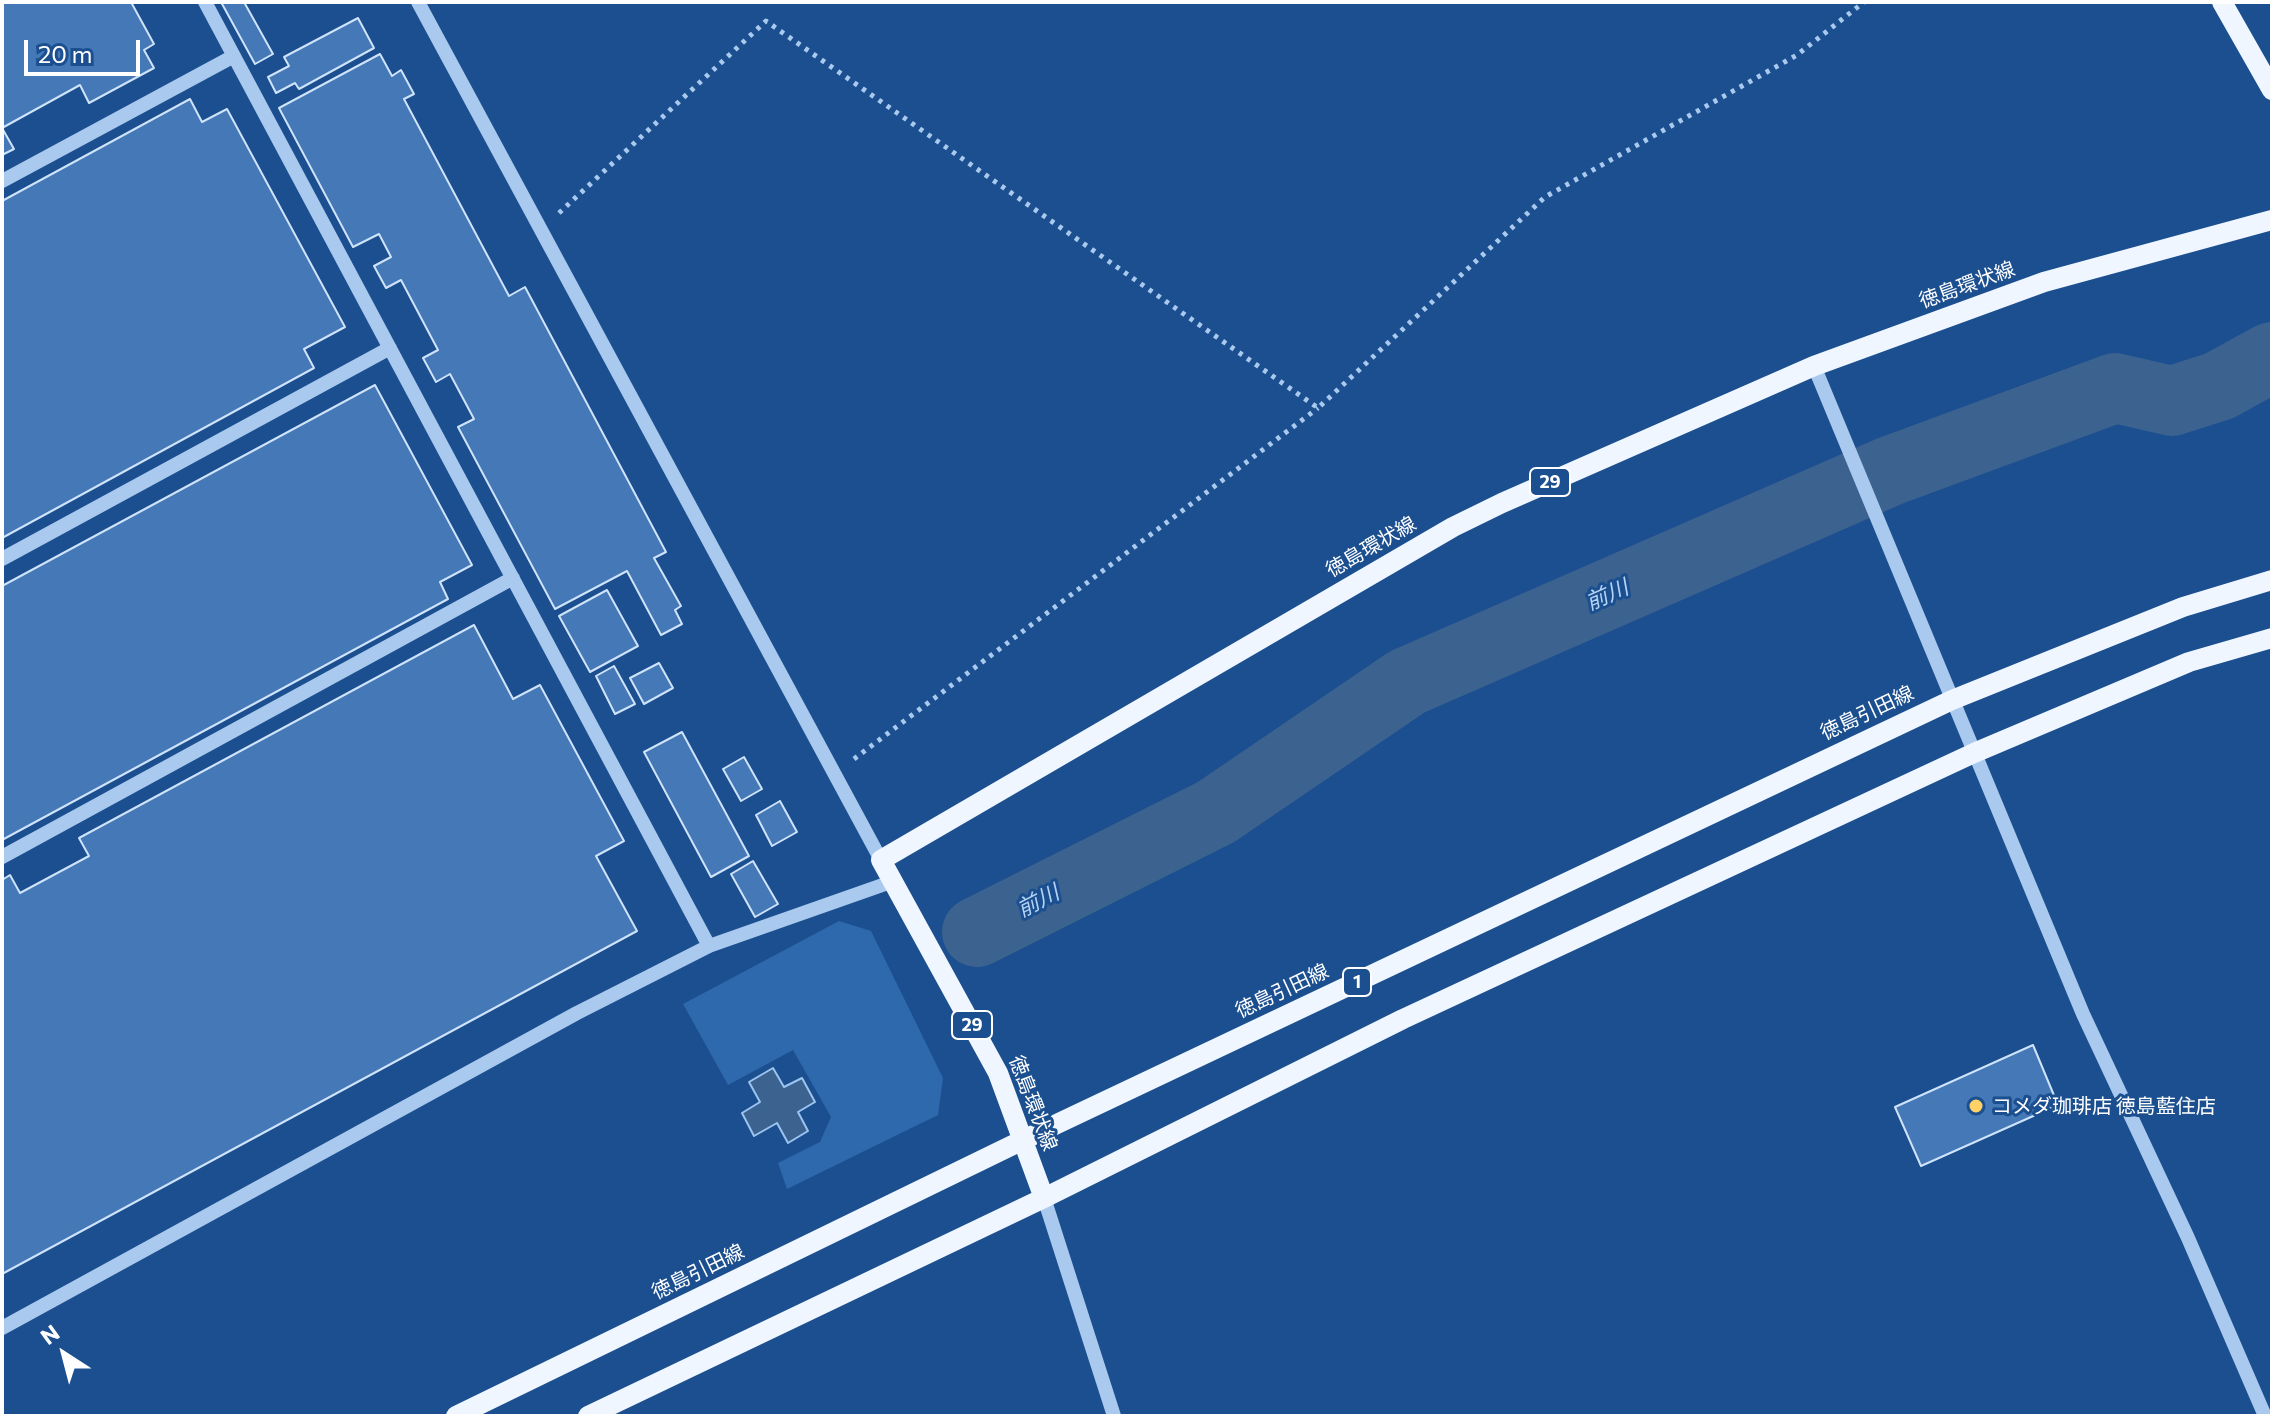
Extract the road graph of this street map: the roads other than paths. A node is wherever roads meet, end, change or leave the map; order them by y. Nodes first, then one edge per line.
1 (205, 2) edge
2 (418, 2) edge
3 (2222, 2) edge
4 (234, 56) junction
5 (2272, 90) edge
6 (2, 181) edge
7 (2272, 220) edge
8 (390, 348) junction
9 (1814, 366) junction
10 (2, 559) edge
11 (513, 578) junction
12 (2272, 580) edge
13 (2272, 638) edge
14 (1952, 700) junction
15 (1974, 753) junction
16 (2, 857) edge
17 (881, 860) junction
18 (891, 882) junction
19 (709, 946) junction
20 (1023, 1140) junction
21 (1044, 1198) junction
22 (2, 1328) edge
23 (456, 1416) edge
24 (588, 1416) edge
25 (1114, 1416) edge
26 (2265, 1416) edge

1 - 4 street
2 - 17 street
3 - 5 main road
4 - 6 street
4 - 8 street
7 - 9 main road, 徳島環状線 / 29
8 - 10 street
8 - 11 street
9 - 14 street
9 - 17 main road, 徳島環状線 / 29
11 - 16 street
11 - 19 street
12 - 14 main road, 徳島引田線 / 1
13 - 15 main road
14 - 15 street
14 - 20 main road, 徳島引田線 / 1
15 - 21 main road
15 - 26 street
17 - 18 main road, 徳島環状線 / 29
18 - 19 street
18 - 20 main road, 徳島環状線 / 29
19 - 22 street
20 - 21 main road, 徳島環状線 / 29
20 - 23 main road, 徳島引田線 / 1
21 - 24 main road
21 - 25 street

